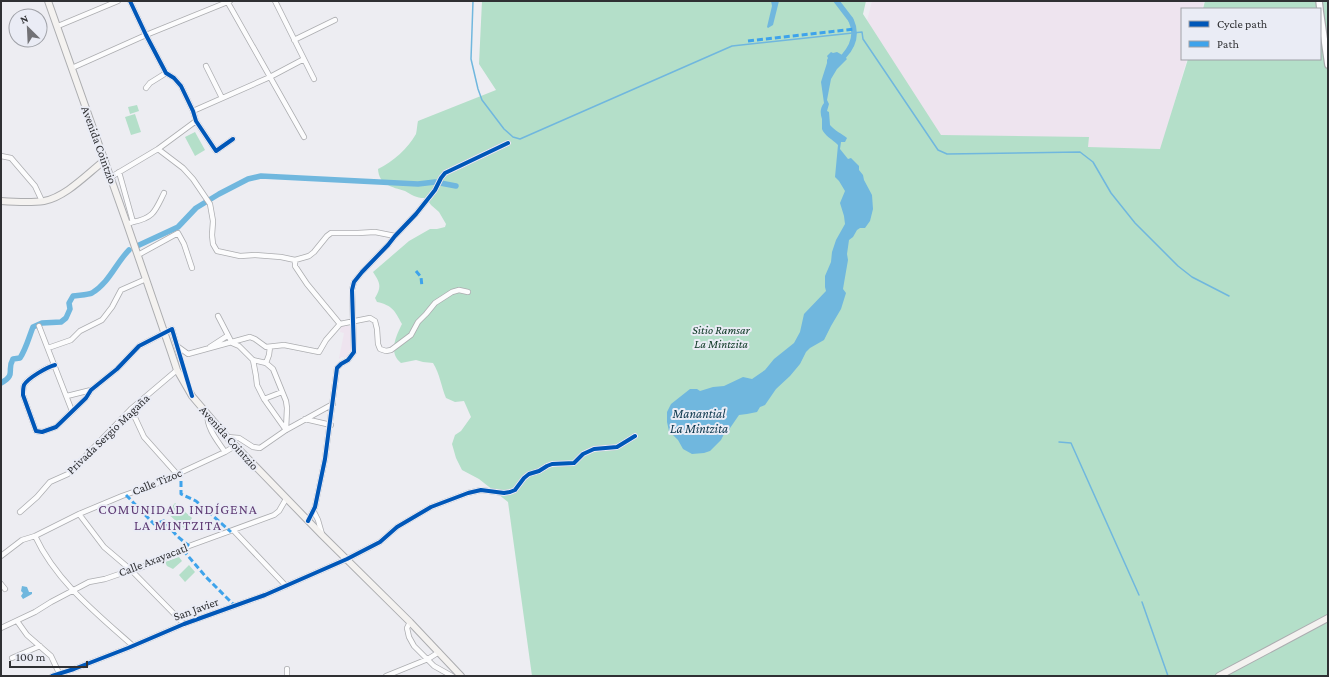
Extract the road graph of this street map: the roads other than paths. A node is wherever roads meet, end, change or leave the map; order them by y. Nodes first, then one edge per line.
1 (48, 1) edge
2 (118, 1) edge
3 (130, 1) edge
4 (229, 1) edge
5 (275, 1) edge
6 (1321, 17) edge
7 (335, 20) dead end
8 (58, 26) junction
9 (146, 35) junction
10 (294, 40) junction
11 (304, 59) junction
12 (1328, 65) edge
13 (206, 66) dead end
14 (72, 68) junction
15 (166, 73) junction
16 (270, 77) junction
17 (314, 79) dead end
18 (146, 88) dead end
19 (222, 98) junction
20 (193, 112) junction
21 (196, 122) junction
22 (304, 137) dead end
23 (233, 139) dead end
24 (508, 143) dead end
25 (158, 149) junction
26 (1, 156) edge
27 (105, 160) junction
28 (119, 172) junction
29 (111, 177) junction
30 (164, 193) dead end
31 (1, 201) edge
32 (42, 201) junction
33 (130, 223) junction
34 (395, 236) junction
35 (138, 255) junction
36 (295, 260) junction
37 (192, 268) dead end
38 (146, 279) junction
39 (468, 292) dead end
40 (218, 316) dead end
41 (354, 321) junction
42 (340, 324) junction
43 (39, 326) dead end
44 (164, 333) junction
45 (227, 336) junction
46 (232, 343) junction
47 (177, 346) junction
48 (270, 347) junction
49 (48, 348) junction
50 (207, 349) junction
51 (253, 360) junction
52 (266, 362) junction
53 (55, 365) junction
54 (177, 370) junction
55 (91, 390) junction
56 (282, 392) junction
57 (67, 396) junction
58 (192, 396) junction
59 (264, 399) junction
60 (333, 404) junction
61 (131, 409) junction
62 (72, 411) junction
63 (207, 413) junction
64 (305, 419) junction
65 (331, 425) junction
66 (286, 430) junction
67 (635, 436) dead end
68 (227, 437) junction
69 (235, 446) junction
70 (225, 452) junction
71 (177, 474) junction
72 (286, 499) junction
73 (20, 512) dead end
74 (314, 512) junction
75 (79, 514) junction
76 (308, 521) junction
77 (234, 531) junction
78 (322, 535) junction
79 (35, 536) junction
80 (1, 556) edge
81 (348, 559) junction
82 (131, 570) junction
83 (1, 584) edge
84 (286, 586) junction
85 (5, 589) dead end
86 (75, 590) junction
87 (1328, 618) edge
88 (17, 621) junction
89 (410, 622) junction
90 (184, 624) junction
91 (1, 628) edge
92 (132, 645) junction
93 (40, 646) junction
94 (439, 652) junction
95 (12, 658) dead end
96 (428, 659) junction
97 (287, 669) dead end
98 (59, 673) junction
99 (52, 676) edge
100 (287, 676) edge
101 (386, 676) edge
102 (452, 676) edge
103 (461, 676) edge
104 (1219, 676) edge

1 - 8 main road, Avenida Cointzio
2 - 8 street
3 - 9 street
4 - 9 street
4 - 16 street
5 - 10 street
6 - 12 street
7 - 10 street
8 - 14 main road, Avenida Cointzio
9 - 14 street
9 - 15 street
10 - 11 street
11 - 16 street
11 - 17 street
13 - 19 street
14 - 27 main road, Avenida Cointzio
15 - 18 street
15 - 20 street
16 - 19 street
16 - 22 street
19 - 20 street
20 - 21 street
21 - 23 street
21 - 25 street
24 - 34 street
25 - 28 street
25 - 36 street
26 - 32 street
27 - 29 main road, Avenida Cointzio
27 - 32 main road
28 - 29 street
28 - 33 street
29 - 33 main road, Avenida Cointzio
30 - 33 street
31 - 32 main road
33 - 35 main road, Avenida Cointzio
34 - 36 street
34 - 41 street
35 - 37 street
35 - 38 main road, Avenida Cointzio
36 - 42 street
38 - 44 main road, Avenida Cointzio
38 - 49 street
39 - 41 street
40 - 45 street
41 - 42 street
41 - 60 street
42 - 48 street
43 - 49 street
44 - 47 street
44 - 54 main road, Avenida Cointzio
44 - 55 street
45 - 46 street
45 - 50 street
46 - 48 street
46 - 50 street
46 - 51 street
47 - 50 street
47 - 58 street
48 - 52 street
49 - 53 street
51 - 52 street
51 - 59 street
52 - 56 street
53 - 57 street
53 - 62 street
54 - 58 main road, Avenida Cointzio
54 - 61 street, Privada Sergio Magaña
55 - 57 street
55 - 62 street
56 - 59 street
56 - 66 street
57 - 62 street
58 - 63 main road, Avenida Cointzio
59 - 66 street
60 - 64 street
60 - 65 street
61 - 71 street
61 - 73 street, Privada Sergio Magaña
63 - 68 main road, Avenida Cointzio
63 - 70 street
64 - 65 street
64 - 66 street
65 - 74 street
66 - 68 street
67 - 81 street, San Javier
68 - 69 main road, Avenida Cointzio
69 - 70 street, Calle Tizoc
69 - 72 main road, Avenida Cointzio
70 - 71 street, Calle Tizoc
71 - 75 street, Calle Tizoc
72 - 76 main road, Avenida Cointzio
72 - 77 street, Calle Axayacatl
74 - 76 street
74 - 78 street
75 - 79 street, Calle Tizoc
75 - 82 street
76 - 78 main road, Avenida Cointzio
77 - 82 street, Calle Axayacatl
77 - 84 street
78 - 81 main road, Avenida Cointzio
79 - 80 street, Calle Tizoc
79 - 86 street
81 - 84 street, San Javier
81 - 89 main road, Avenida Cointzio
82 - 86 street, Calle Axayacatl
82 - 90 street
83 - 85 street
84 - 90 street, San Javier
86 - 88 street, Calle Axayacatl
86 - 92 street
87 - 104 main road
88 - 91 street, Calle Axayacatl
88 - 93 street
89 - 94 main road, Avenida Cointzio
89 - 96 street
90 - 92 street, San Javier
92 - 98 street, San Javier
93 - 95 street
93 - 98 street
94 - 96 street
94 - 103 main road, Avenida Cointzio
96 - 101 street
96 - 102 street
97 - 100 street
98 - 99 street, San Javier

